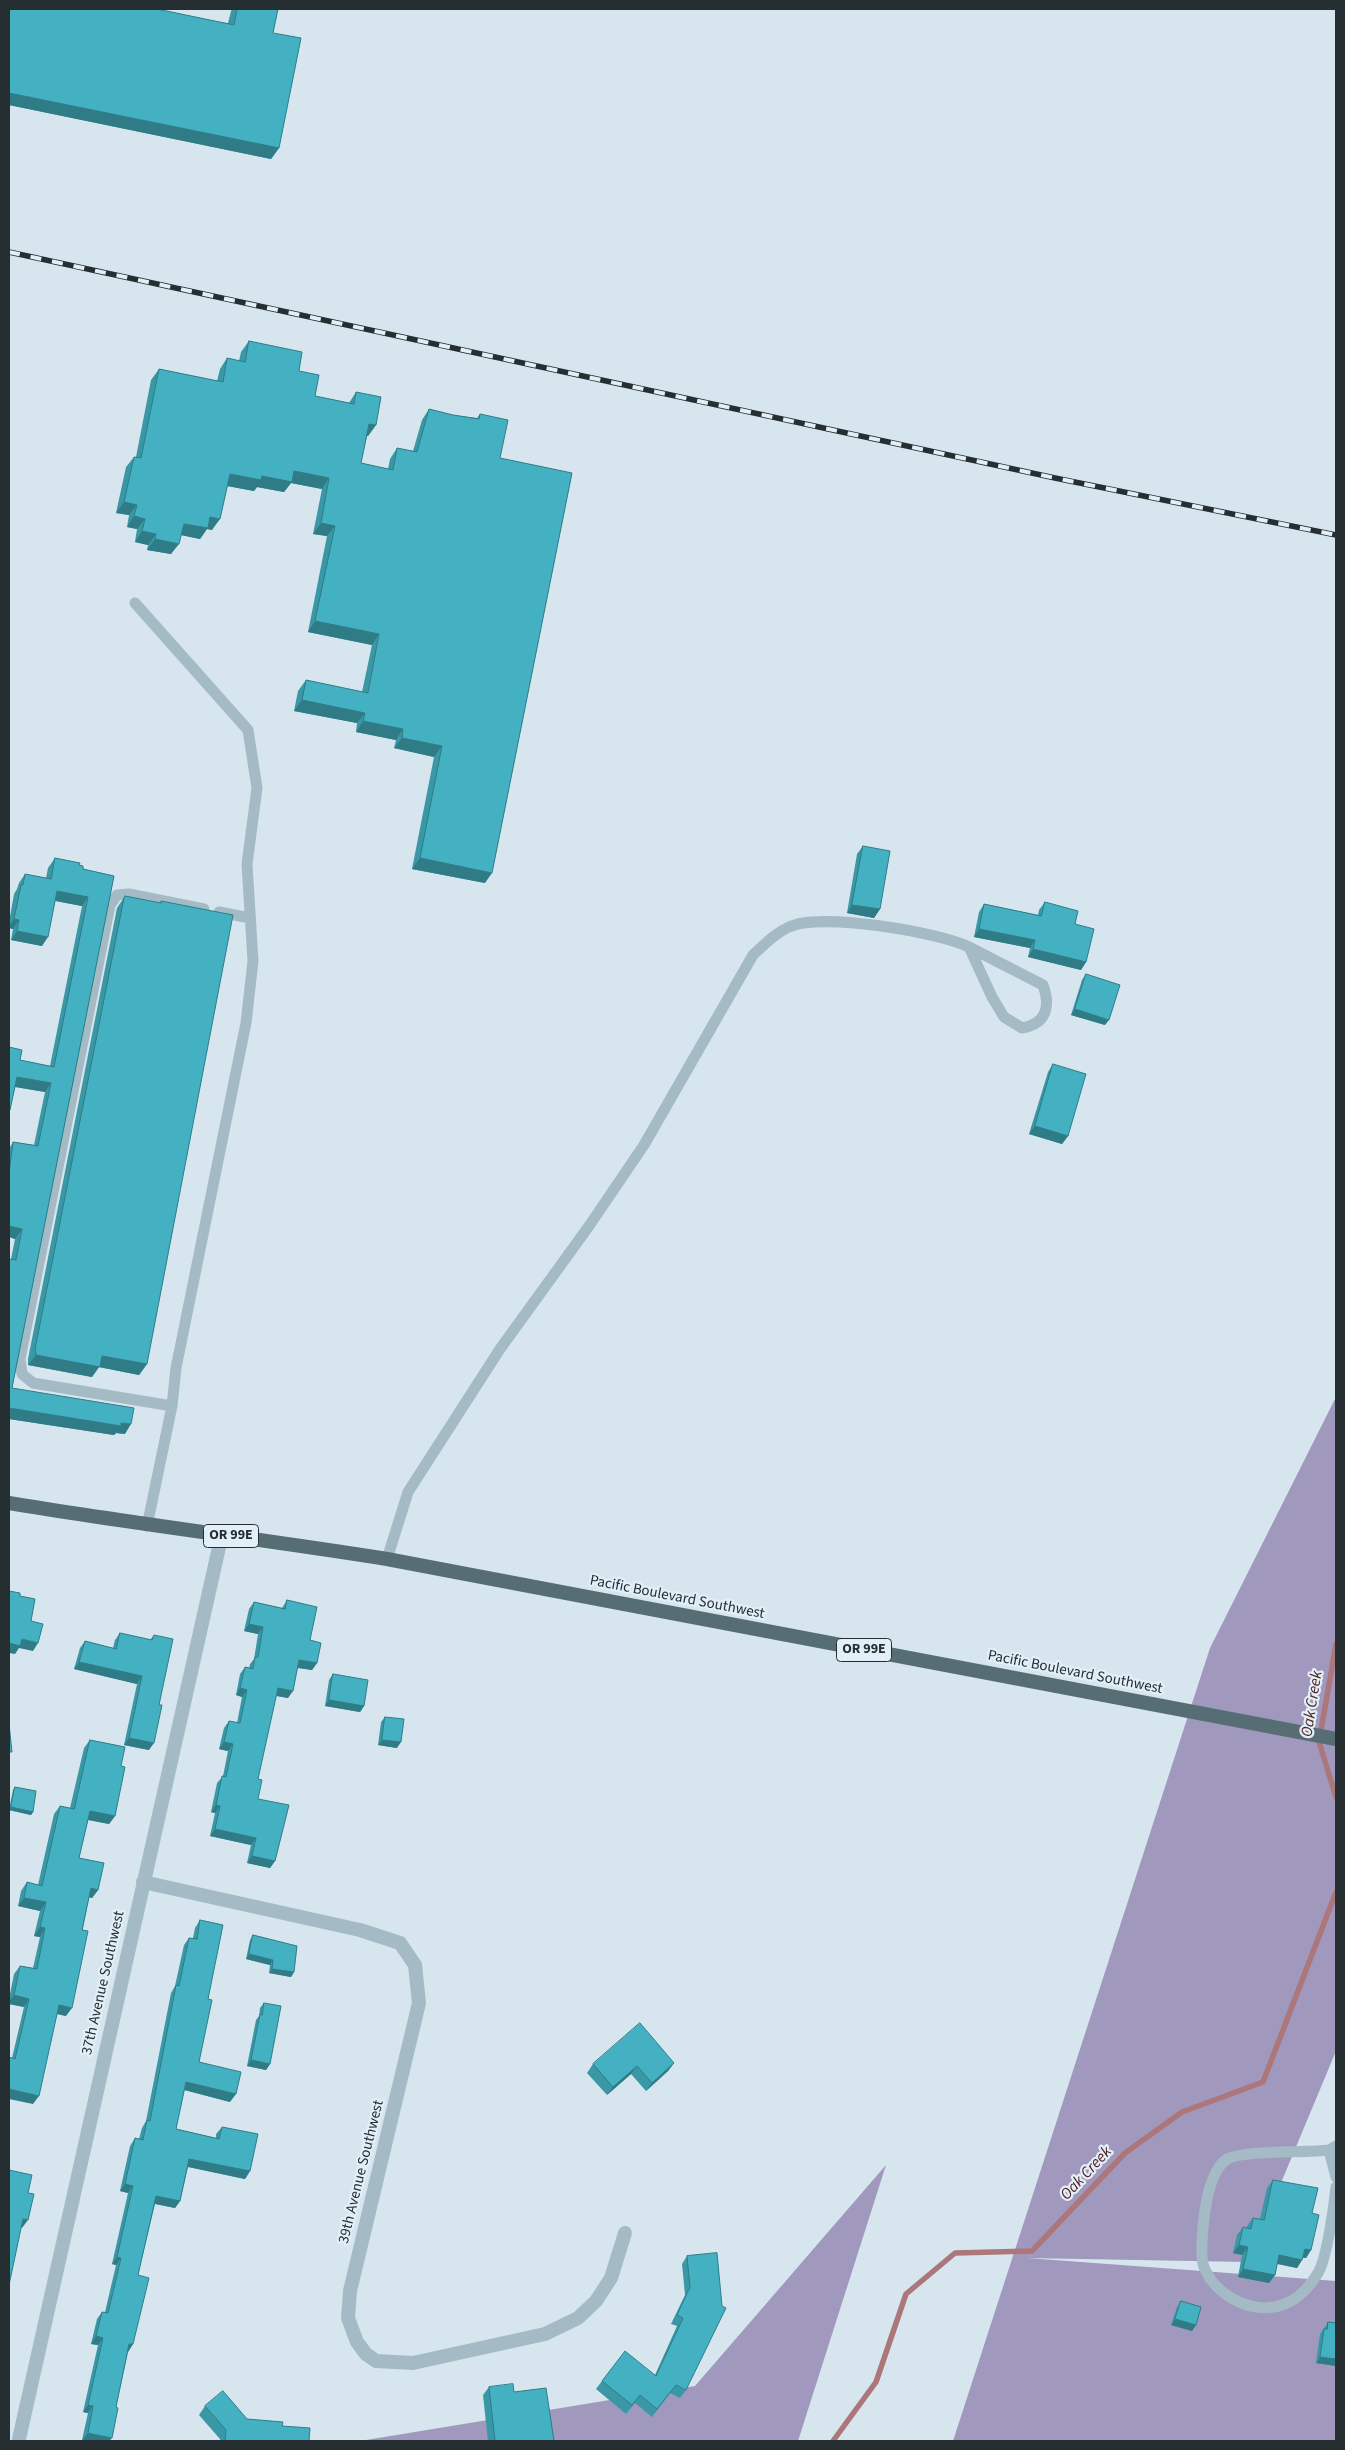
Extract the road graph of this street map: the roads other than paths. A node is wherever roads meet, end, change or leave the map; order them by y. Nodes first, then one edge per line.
1 (135, 602) dead end
2 (250, 918) junction
3 (969, 947) junction
4 (172, 1406) junction
5 (9, 1504) edge
6 (147, 1526) junction
7 (222, 1534) junction
8 (387, 1559) junction
9 (1336, 1738) edge
10 (143, 1882) junction
11 (1333, 2148) edge
12 (1336, 2177) edge
13 (1336, 2187) edge
14 (625, 2233) dead end
15 (18, 2439) dead end

1 - 2 lane
2 - 4 lane
2 - 4 lane
3 - 3 lane
3 - 8 lane
4 - 6 lane
5 - 6 main road, Pacific Boulevard Southwest / OR 99E
6 - 7 main road, Pacific Boulevard Southwest / OR 99E
7 - 8 main road, Pacific Boulevard Southwest / OR 99E
7 - 10 street, 37th Avenue Southwest
8 - 9 main road, Pacific Boulevard Southwest / OR 99E
10 - 14 street, 39th Avenue Southwest
10 - 15 street, 37th Avenue Southwest
11 - 12 lane
11 - 13 lane

